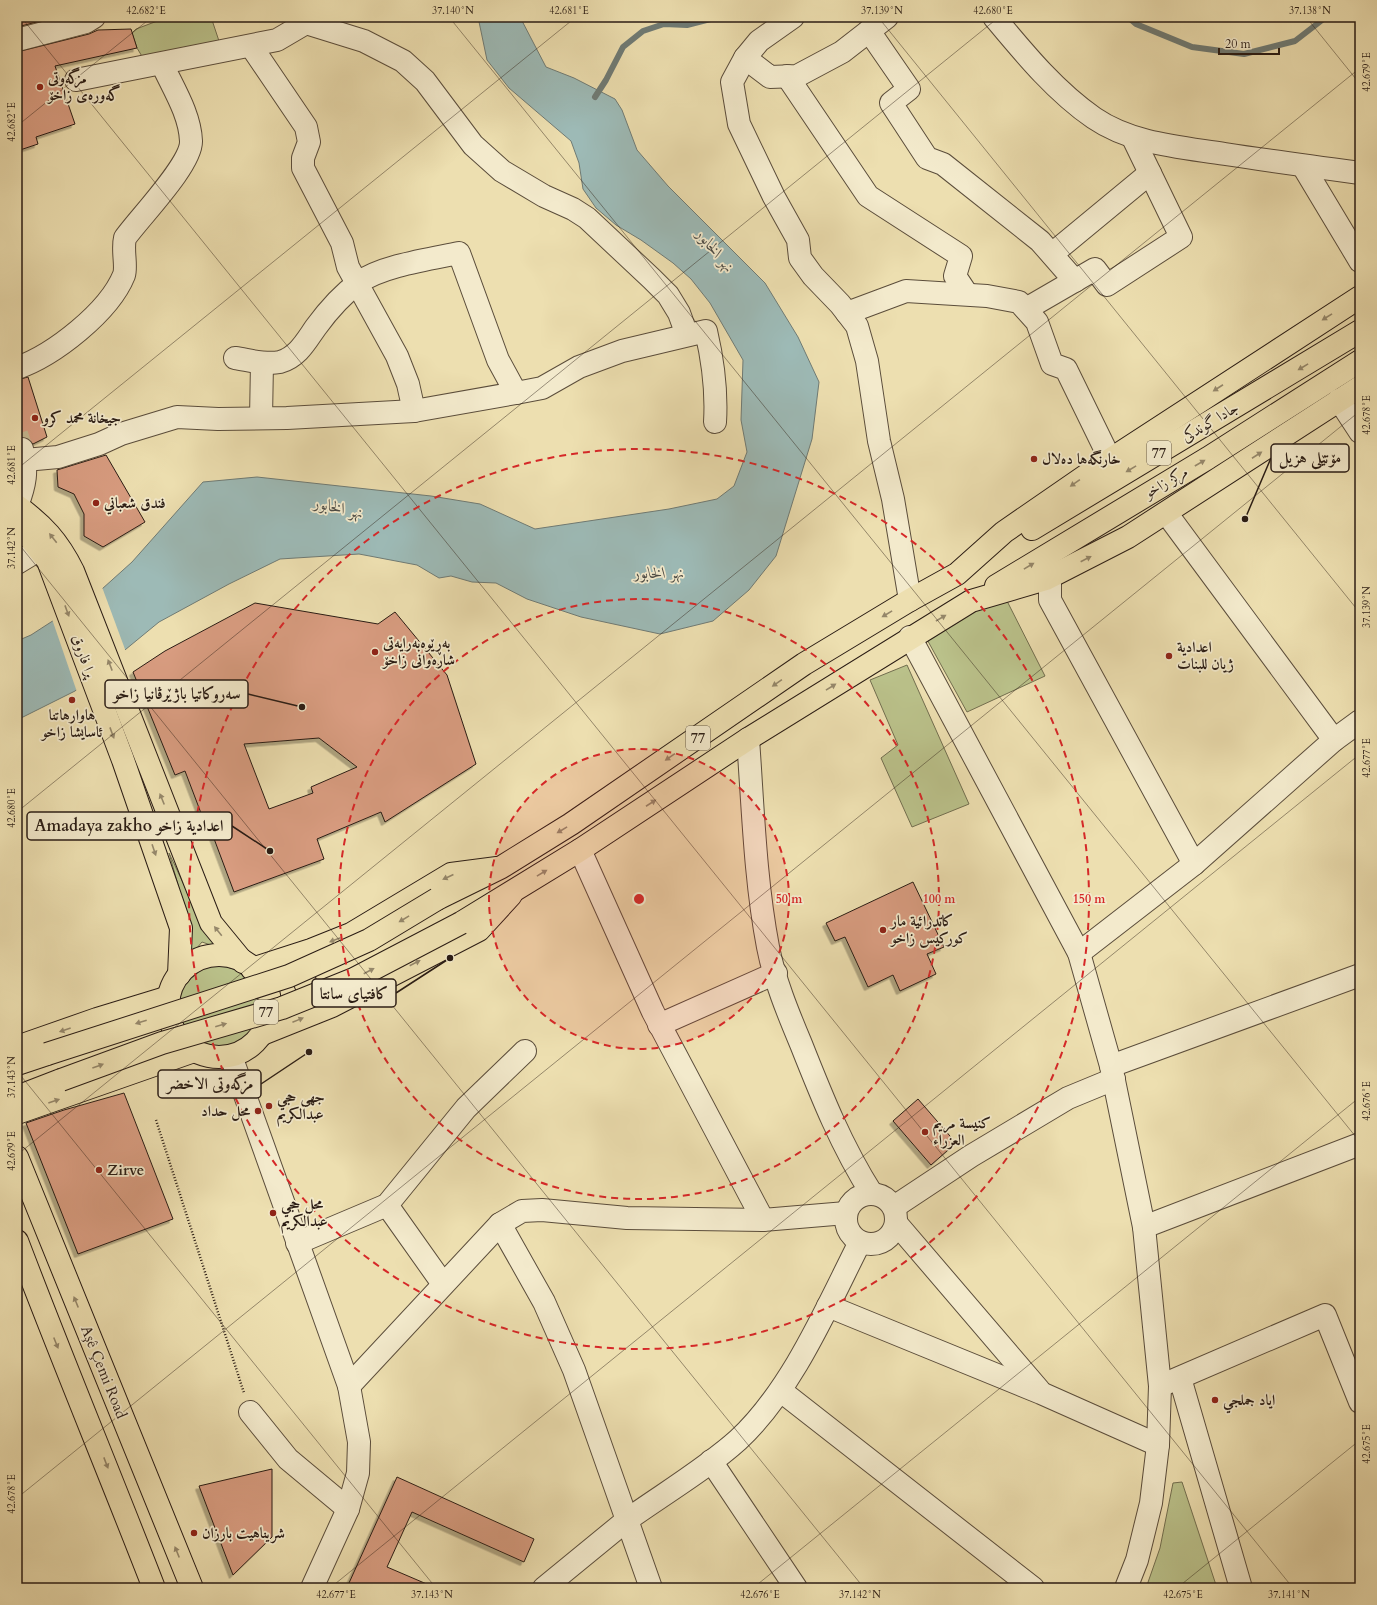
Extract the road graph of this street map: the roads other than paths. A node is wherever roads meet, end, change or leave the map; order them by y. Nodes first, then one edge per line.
1 (94, 17) edge
2 (793, 17) edge
3 (887, 17) edge
4 (994, 17) edge
5 (308, 20) edge
6 (869, 31) junction
7 (17, 40) edge
8 (251, 46) junction
9 (745, 58) junction
10 (162, 64) junction
11 (787, 76) junction
12 (76, 80) dead end
13 (1133, 138) junction
14 (1304, 166) junction
15 (1150, 173) junction
16 (1360, 173) edge
17 (1052, 254) junction
18 (1360, 261) edge
19 (1075, 281) junction
20 (358, 283) junction
21 (967, 294) junction
22 (1360, 297) edge
23 (1026, 309) junction
24 (847, 313) junction
25 (1360, 332) edge
26 (687, 335) junction
27 (235, 358) dead end
28 (1360, 361) edge
29 (262, 363) junction
30 (17, 368) edge
31 (1360, 387) edge
32 (516, 393) junction
33 (1339, 400) junction
34 (414, 411) junction
35 (261, 418) junction
36 (715, 422) dead end
37 (1360, 432) edge
38 (1110, 459) junction
39 (17, 506) edge
40 (1167, 514) junction
41 (17, 528) edge
42 (40, 549) junction
43 (17, 563) edge
44 (63, 572) junction
45 (957, 574) junction
46 (1050, 578) junction
47 (910, 600) junction
48 (971, 601) junction
49 (910, 637) junction
50 (1360, 721) edge
51 (748, 739) junction
52 (1334, 740) junction
53 (580, 850) junction
54 (1194, 864) junction
55 (500, 868) junction
56 (518, 888) junction
57 (311, 950) junction
58 (1079, 952) junction
59 (248, 965) junction
60 (776, 973) junction
61 (178, 975) junction
62 (1360, 975) edge
63 (169, 997) junction
64 (332, 1006) junction
65 (97, 1019) junction
66 (659, 1025) junction
67 (262, 1034) junction
68 (17, 1047) edge
69 (194, 1051) junction
70 (525, 1051) dead end
71 (231, 1056) junction
72 (17, 1064) edge
73 (1112, 1072) junction
74 (119, 1078) junction
75 (17, 1097) edge
76 (17, 1113) edge
77 (1360, 1144) edge
78 (17, 1157) edge
79 (872, 1194) junction
80 (387, 1205) junction
81 (846, 1213) junction
82 (895, 1215) junction
83 (763, 1220) junction
84 (500, 1224) junction
85 (1144, 1227) junction
86 (17, 1241) edge
87 (860, 1242) junction
88 (297, 1243) junction
89 (443, 1284) junction
90 (828, 1306) junction
91 (1352, 1360) edge
92 (1180, 1378) junction
93 (349, 1386) junction
94 (1160, 1386) junction
95 (781, 1391) junction
96 (1041, 1393) junction
97 (1360, 1402) edge
98 (250, 1412) road end
99 (1158, 1445) junction
100 (711, 1461) junction
101 (348, 1509) junction
102 (627, 1520) junction
103 (319, 1586) edge
104 (154, 1588) edge
105 (192, 1588) edge
106 (544, 1588) edge
107 (650, 1588) edge
108 (796, 1588) edge
109 (1033, 1588) edge
110 (1126, 1588) edge
111 (1241, 1588) edge

1 - 7 street
2 - 9 street
3 - 6 street
4 - 13 street
5 - 8 street
5 - 26 street
6 - 11 street
6 - 17 street
8 - 10 street
8 - 20 street
9 - 11 street
9 - 24 street
10 - 12 street
10 - 30 street
11 - 21 street
13 - 14 street
13 - 15 street
14 - 16 street
14 - 18 street
15 - 17 street
15 - 19 street
17 - 19 street
19 - 23 street
20 - 29 street
20 - 32 street
20 - 34 street
21 - 23 street
21 - 24 street
22 -> 38 main road
23 - 38 street
24 - 47 street
25 -> 45 main road, جادا گوندکی / 77
26 - 32 street
26 - 36 street
27 - 29 street
48 -> 28 main road, مركز زاخو / 77
29 - 35 street
31 - 33 main road
32 - 34 street
33 - 37 street
40 -> 33 main road
34 - 35 street
35 - 39 street
38 -> 45 main road
44 -> 39 main road
46 -> 40 main road
40 - 52 street
41 - 42 main road
42 - 43 street
42 - 44 main road
59 -> 44 main road, پرا فاروق
44 -> 61 main road, پرا فاروق
45 - 47 main road, 77
46 - 48 main road
46 - 54 street
47 -> 55 main road, 77
49 -> 48 main road, 77
51 -> 49 main road, 77
49 - 58 street
50 - 52 street
53 -> 51 main road, 77
51 - 60 street
52 - 54 street
56 -> 53 main road, 77
53 - 66 street
54 - 58 street
55 -> 57 main road
55 -> 72 main road, 77, bridge
64 -> 56 main road
75 -> 56 main road, 77, bridge
57 - 59 main road
57 - 64 main road
58 - 73 street
59 - 61 main road
59 - 67 main road
60 - 66 street
60 - 79 street
61 - 63 main road
62 - 73 street
63 - 65 main road
63 - 69 main road
67 -> 64 main road
65 -> 68 main road
65 - 74 main road
66 - 83 street
67 - 71 main road
69 - 71 main road
69 - 74 main road
70 - 80 street
71 - 88 street
73 - 82 street
73 - 85 street
76 -> 74 main road
77 - 85 street
105 -> 78 main road, Aşê Çemi Road
79 - 81 street
79 - 82 street
80 - 88 street
80 - 89 street
81 - 83 street
81 - 87 street
82 - 87 street
82 - 96 street
83 - 84 street
84 - 89 street
84 - 102 street
85 - 94 street
86 -> 104 main road
87 - 90 street
88 - 93 street
89 - 93 street
90 - 95 street
90 - 96 street
91 - 92 street
91 - 97 street
92 - 94 street
92 - 111 street
93 - 101 street
94 - 99 street
95 - 100 street
95 - 109 street
96 - 99 street
98 - 101 street
99 - 110 street
100 - 102 street
100 - 108 street
101 - 103 street
102 - 106 street
102 - 107 street

